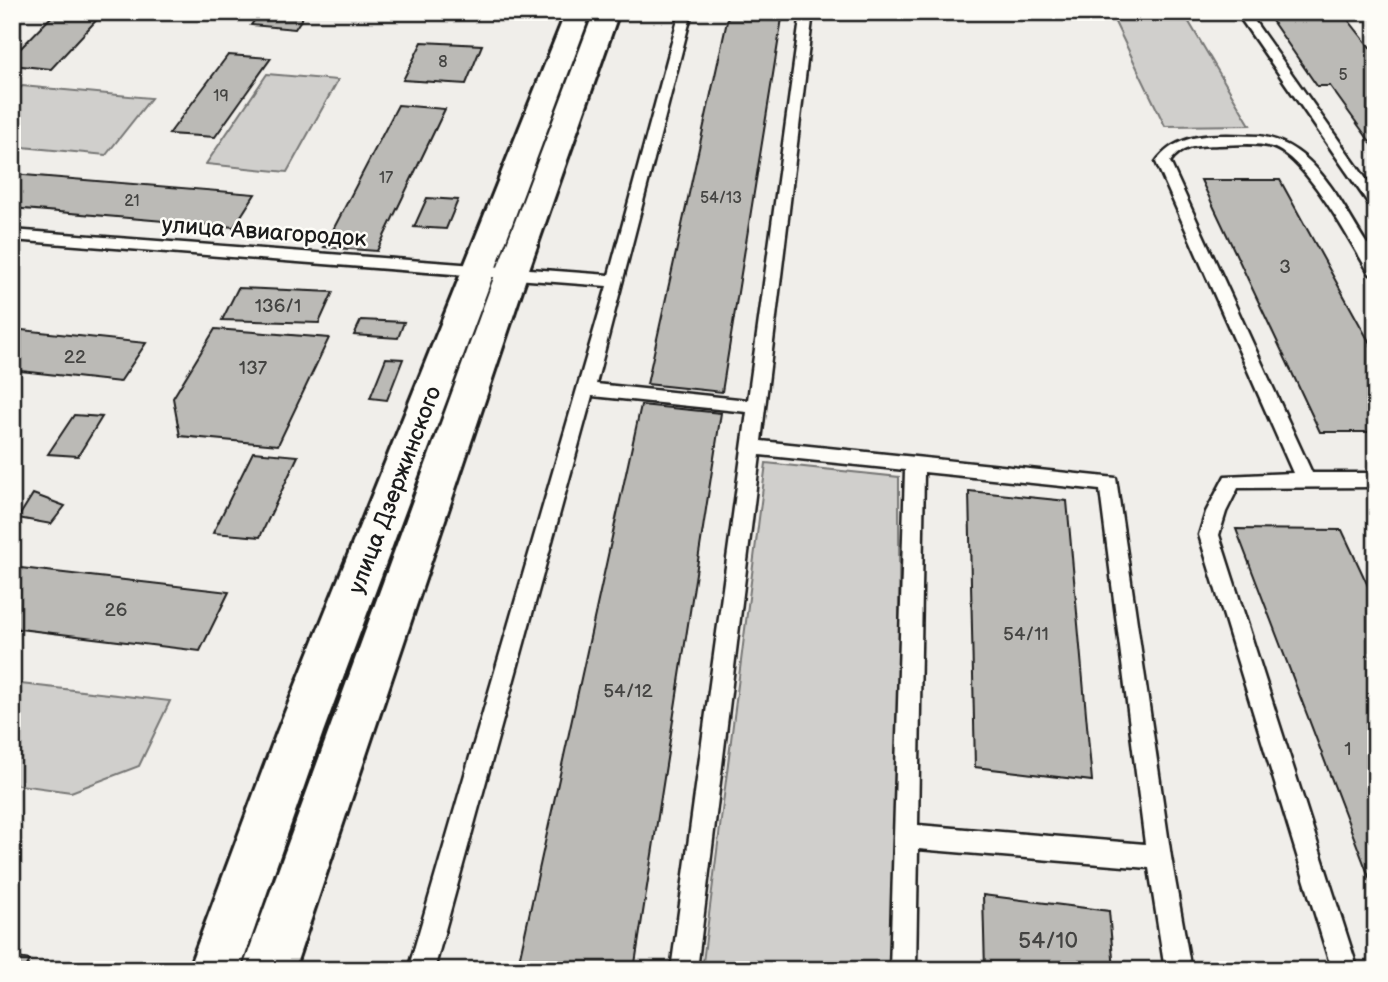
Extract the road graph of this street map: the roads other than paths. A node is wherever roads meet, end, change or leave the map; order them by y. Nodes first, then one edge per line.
1 (579, 12) edge
2 (607, 12) edge
3 (686, 12) edge
4 (807, 12) edge
5 (1242, 12) edge
6 (1376, 204) edge
7 (12, 235) edge
8 (1369, 250) edge
9 (497, 270) junction
10 (1376, 270) edge
11 (616, 281) junction
12 (584, 389) junction
13 (757, 407) junction
14 (752, 447) junction
15 (915, 464) junction
16 (1376, 480) edge
17 (1306, 481) junction
18 (906, 836) junction
19 (1158, 857) junction
20 (214, 970) edge
21 (268, 970) edge
22 (421, 970) edge
23 (684, 970) edge
24 (903, 970) edge
25 (1178, 970) edge
26 (1345, 970) edge

1 - 9 main road, улица Дзержинского
2 - 9 main road, улица Дзержинского
3 - 11 lane
4 - 13 lane
5 - 6 lane
7 - 9 lane, улица Авиагородок
8 - 10 lane
8 - 17 lane
9 - 11 lane, улица Авиагородок
9 - 20 main road, улица Дзержинского
9 - 21 main road, улица Дзержинского
11 - 12 lane
12 - 13 lane
12 - 22 lane
13 - 14 lane
14 - 15 lane
14 - 23 lane
15 - 18 lane
15 - 19 lane
16 - 17 lane
17 - 26 lane
18 - 19 lane
18 - 24 lane
19 - 25 lane

